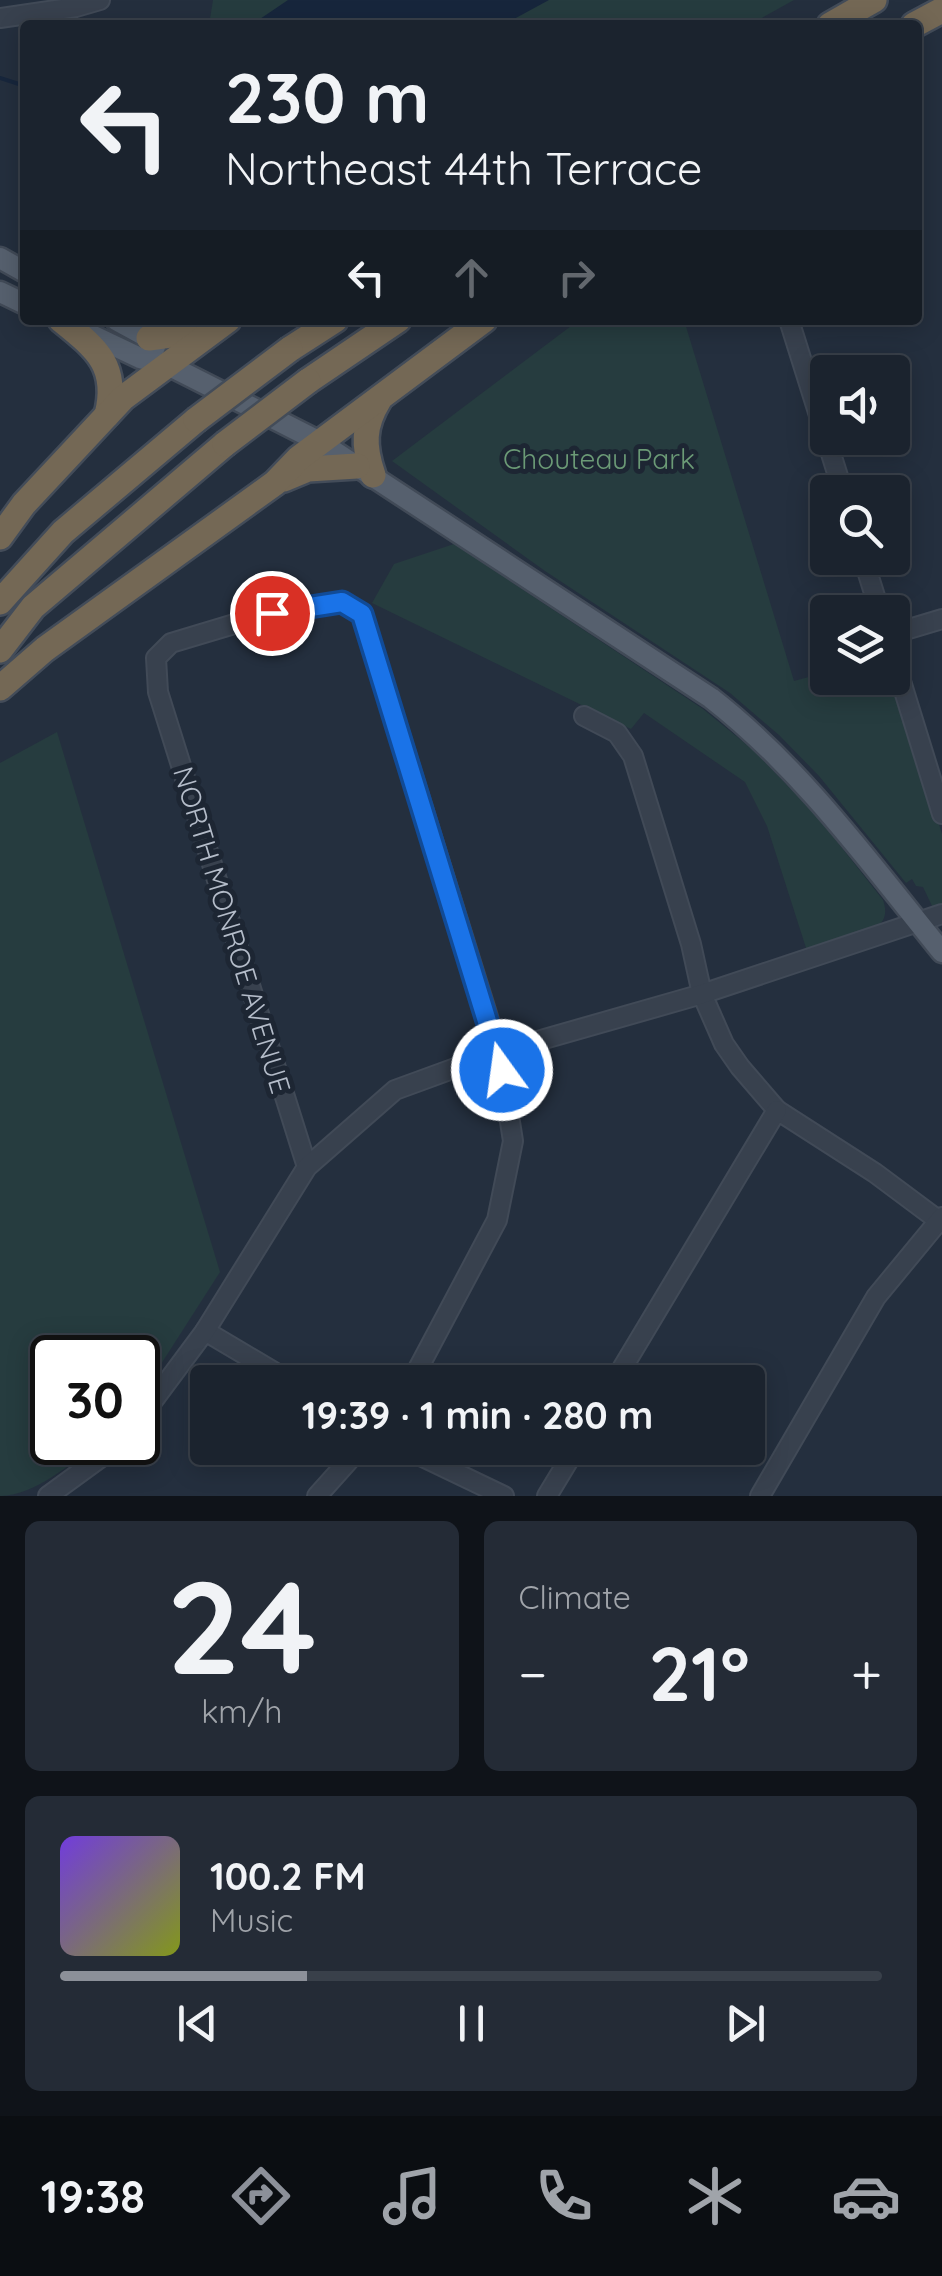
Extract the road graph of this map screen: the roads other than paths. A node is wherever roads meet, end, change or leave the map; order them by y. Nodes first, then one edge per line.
1 (100, 0) edge
2 (874, 0) edge
3 (0, 18) edge
4 (839, 20) edge
5 (67, 325) edge
6 (71, 325) edge
7 (125, 325) edge
8 (214, 325) edge
9 (220, 325) edge
10 (327, 325) edge
11 (390, 325) edge
12 (477, 325) edge
13 (791, 325) edge
14 (149, 338) junction
15 (168, 365) junction
16 (381, 397) junction
17 (107, 415) junction
18 (320, 442) junction
19 (365, 470) junction
20 (838, 475) edge
21 (274, 483) junction
22 (0, 537) edge
23 (0, 602) edge
24 (942, 619) edge
25 (910, 629) edge
26 (0, 650) edge
27 (0, 688) edge
28 (905, 695) edge
29 (584, 716) dead end
30 (942, 814) edge
31 (942, 914) edge
32 (917, 921) junction
33 (942, 952) edge
34 (702, 994) junction
35 (499, 1052) junction
36 (777, 1110) junction
37 (307, 1168) junction
38 (941, 1220) edge
39 (205, 1331) junction
40 (262, 1365) edge
41 (420, 1365) edge
42 (624, 1365) edge
43 (160, 1391) edge
44 (90, 1465) edge
45 (345, 1465) edge
46 (439, 1465) edge
47 (566, 1465) edge
48 (48, 1496) edge
49 (317, 1496) edge
50 (504, 1496) edge
51 (547, 1496) edge
52 (760, 1496) edge

1 - 3 street
2 - 4 highway
5 - 17 highway
6 - 15 main road
7 - 14 main road
8 - 14 highway
9 - 15 highway
10 - 23 highway, bridge
11 - 26 highway, bridge
12 - 16 highway
13 - 20 street
14 - 15 main road
15 - 17 highway
15 - 18 main road
16 - 18 highway
16 - 19 highway
17 - 22 highway
18 - 19 main road
18 - 21 highway
19 - 21 highway
19 - 32 main road
21 - 27 highway
24 - 25 street
28 - 30 street
29 - 34 street
31 - 32 street
32 - 33 main road
32 - 34 street
34 - 35 street
34 - 36 street
35 - 37 street
35 - 37 street, NORTH MONROE AVENUE
35 - 41 street
36 - 38 street
36 - 42 street
37 - 39 street
38 - 52 street
39 - 40 street
39 - 43 street
44 - 48 street
45 - 49 street
46 - 50 street
47 - 51 street

